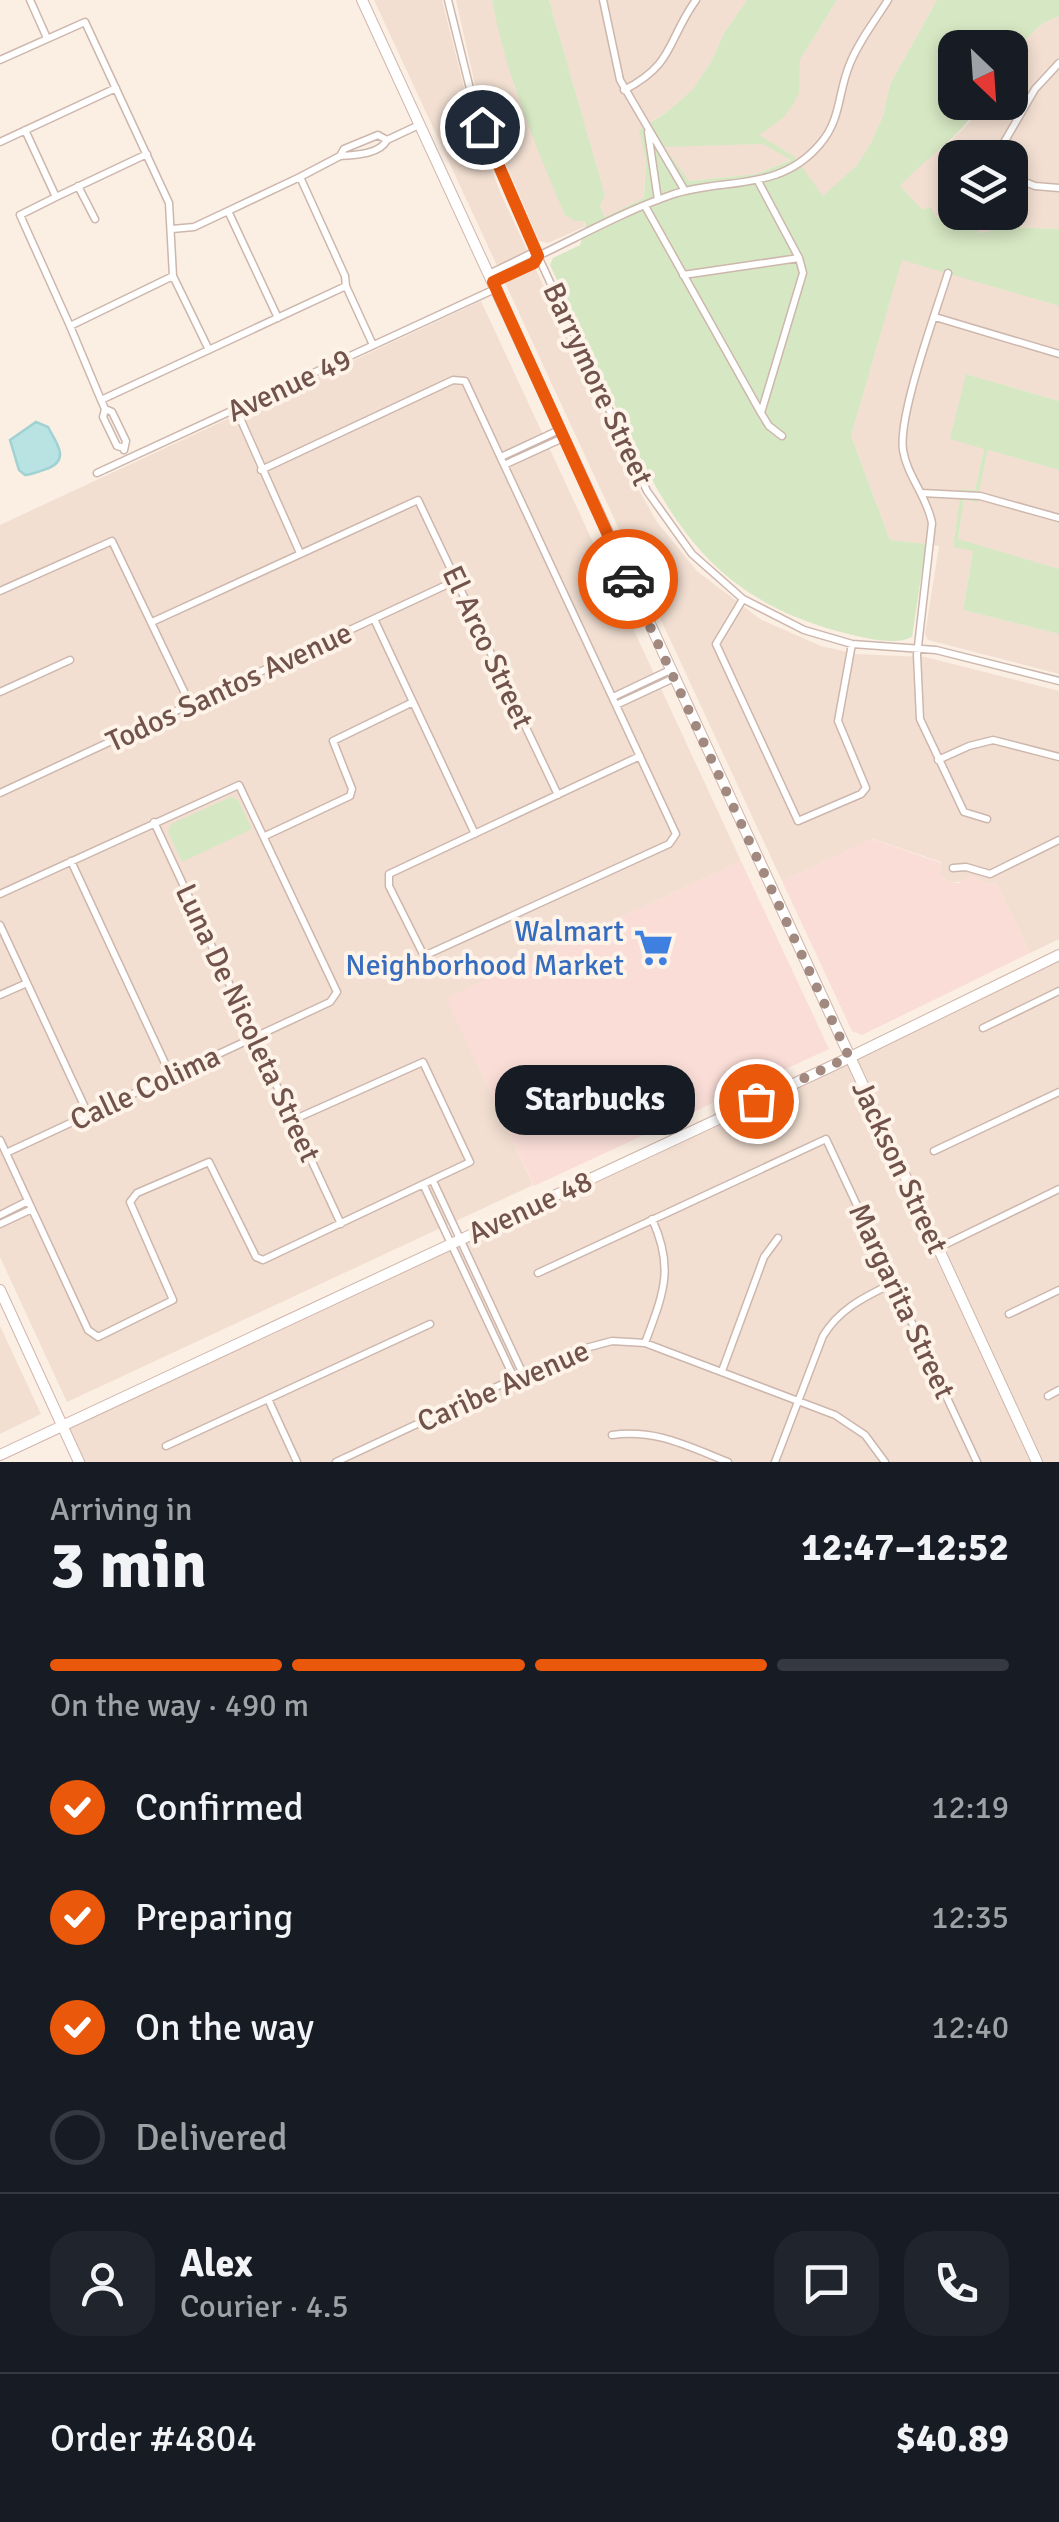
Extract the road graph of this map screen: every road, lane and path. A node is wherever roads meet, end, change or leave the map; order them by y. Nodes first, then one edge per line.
1 (30, 0) edge
2 (362, 0) edge
3 (448, 0) edge
4 (603, 0) edge
5 (696, 0) edge
6 (888, 0) edge
7 (47, 38) junction
8 (0, 60) edge
9 (1059, 63) edge
10 (116, 88) junction
11 (624, 90) junction
12 (420, 125) junction
13 (25, 130) junction
14 (648, 131) junction
15 (363, 140) junction
16 (387, 140) junction
17 (1005, 140) edge
18 (0, 142) edge
19 (368, 152) junction
20 (147, 154) junction
21 (340, 156) junction
22 (300, 178) junction
23 (758, 181) junction
24 (1028, 184) edge
25 (78, 186) junction
26 (1059, 188) edge
27 (686, 191) junction
28 (56, 197) junction
29 (658, 200) junction
30 (645, 206) junction
31 (228, 211) junction
32 (96, 219) dead end
33 (172, 229) junction
34 (538, 256) junction
35 (799, 258) junction
36 (516, 261) junction
37 (520, 270) junction
38 (948, 273) dead end
39 (683, 274) junction
40 (172, 276) junction
41 (493, 282) junction
42 (346, 286) junction
43 (935, 317) junction
44 (278, 318) junction
45 (70, 326) junction
46 (373, 345) junction
47 (209, 350) junction
48 (1059, 354) edge
49 (101, 400) junction
50 (105, 409) junction
51 (236, 409) junction
52 (761, 413) junction
53 (118, 425) junction
54 (109, 430) junction
55 (561, 434) junction
56 (782, 436) dead end
57 (124, 448) junction
58 (129, 459) junction
59 (502, 461) junction
60 (261, 470) junction
61 (97, 473) dead end
62 (922, 493) junction
63 (1059, 518) edge
64 (300, 552) junction
65 (457, 580) junction
66 (0, 591) edge
67 (743, 599) junction
68 (374, 619) junction
69 (152, 622) junction
70 (852, 644) junction
71 (918, 647) junction
72 (70, 660) dead end
73 (672, 674) junction
74 (1059, 681) edge
75 (0, 692) edge
76 (614, 701) junction
77 (413, 702) junction
78 (190, 704) junction
79 (640, 756) junction
80 (1059, 756) edge
81 (938, 760) junction
82 (0, 793) edge
83 (558, 795) junction
84 (988, 819) dead end
85 (154, 822) junction
86 (474, 834) junction
87 (264, 836) junction
88 (1059, 840) edge
89 (71, 861) junction
90 (953, 868) dead end
91 (0, 894) edge
92 (0, 925) edge
93 (1059, 955) edge
94 (27, 982) junction
95 (1059, 990) edge
96 (0, 995) edge
97 (983, 1028) dead end
98 (254, 1037) junction
99 (849, 1057) junction
100 (171, 1076) junction
101 (1059, 1092) edge
102 (88, 1114) junction
103 (293, 1120) junction
104 (0, 1140) edge
105 (934, 1151) dead end
106 (6, 1153) junction
107 (432, 1181) junction
108 (424, 1186) junction
109 (1059, 1189) edge
110 (30, 1205) junction
111 (0, 1214) edge
112 (652, 1219) junction
113 (0, 1224) edge
114 (342, 1224) junction
115 (778, 1238) dead end
116 (455, 1242) junction
117 (937, 1248) junction
118 (538, 1273) dead end
119 (894, 1283) junction
120 (0, 1290) edge
121 (1059, 1290) edge
122 (1009, 1314) dead end
123 (430, 1324) dead end
124 (645, 1344) junction
125 (722, 1372) junction
126 (523, 1374) junction
127 (514, 1378) junction
128 (1059, 1390) edge
129 (1048, 1396) dead end
130 (268, 1399) junction
131 (800, 1402) junction
132 (63, 1426) junction
133 (612, 1435) dead end
134 (166, 1446) dead end
135 (0, 1455) edge
136 (80, 1462) edge
137 (297, 1462) edge
138 (336, 1462) edge
139 (728, 1462) edge
140 (776, 1462) edge
141 (885, 1462) edge
142 (978, 1462) edge
143 (1036, 1462) edge

1 - 7 street
2 - 12 main road, Jackson Street
3 - 34 street, Barrymore Street
4 - 11 street
5 - 11 street
6 - 23 street
7 - 8 street
7 - 10 street
9 - 17 street
10 - 13 street
10 - 20 street
11 - 14 street
12 - 16 street
12 - 41 main road, Jackson Street
13 - 18 street
13 - 28 street
14 - 27 street
14 - 29 street
15 - 16 street
15 - 19 street
15 - 21 street
16 - 19 street
19 - 21 street
20 - 25 street
20 - 33 street
21 - 22 street
22 - 31 street
22 - 42 street
23 - 27 street
23 - 35 street
24 - 26 street
25 - 28 street
25 - 32 street
27 - 29 street
28 - 45 street
29 - 30 street
30 - 34 street
30 - 39 street
31 - 33 street
31 - 44 street
33 - 40 street
34 - 36 street
34 - 37 street
34 - 67 street, Barrymore Street
35 - 39 street
35 - 52 street
36 - 37 street
36 - 41 street
37 - 41 street
38 - 43 street
39 - 52 street
40 - 45 street
40 - 47 street
41 - 46 street, Avenue 49
41 - 55 main road, Jackson Street
42 - 44 street
42 - 46 street
43 - 48 street
43 - 62 street
44 - 47 street
45 - 49 street
46 - 51 street, Avenue 49
47 - 49 street
49 - 50 street
50 - 53 street
50 - 54 street
51 - 58 street, Avenue 49
51 - 60 street
52 - 56 street
53 - 54 street
53 - 57 street
54 - 57 street
55 - 59 street
55 - 73 main road, Jackson Street
57 - 58 street
58 - 61 street, Avenue 49
59 - 60 street
59 - 76 street
60 - 64 street
62 - 63 street
62 - 71 street
64 - 65 street, El Arco Street
64 - 69 street
65 - 68 street, Todos Santos Avenue
65 - 83 street, El Arco Street
66 - 69 street
67 - 70 street, Barrymore Street
67 - 70 street
68 - 77 street
68 - 78 street, Todos Santos Avenue
69 - 78 street
70 - 71 street, Barrymore Street
71 - 74 street, Barrymore Street
71 - 81 street
72 - 75 street
73 - 76 street
73 - 99 main road, Jackson Street
76 - 79 street
77 - 86 street
77 - 87 street
78 - 82 street, Todos Santos Avenue
79 - 83 street
79 - 86 street
80 - 81 street
81 - 84 street
83 - 86 street
85 - 87 street
85 - 89 street
85 - 98 street, Luna De Nicoleta Street
87 - 98 street, Calle Colima
88 - 90 street
89 - 91 street
89 - 100 street
92 - 94 street
93 - 99 main road, Avenue 48
94 - 96 street
94 - 102 street
95 - 97 street
98 - 100 street, Calle Colima
98 - 103 street, Luna De Nicoleta Street
99 - 116 main road, Avenue 48
99 - 117 main road, Jackson Street
100 - 102 street, Calle Colima
101 - 105 street
102 - 106 street, Calle Colima
103 - 107 street
103 - 114 street, Luna De Nicoleta Street
104 - 106 street
106 - 110 street
107 - 108 street
107 - 116 street
108 - 114 street
108 - 116 street
109 - 117 street
110 - 111 street
110 - 113 street
110 - 114 street
112 - 118 street
112 - 119 street, Margarita Street
112 - 124 street
115 - 125 street
116 - 126 street
116 - 127 street
116 - 132 main road, Avenue 48
117 - 143 main road, Jackson Street
119 - 131 street
119 - 142 street, Margarita Street
120 - 132 main road
121 - 122 street
123 - 130 street
124 - 125 street, Caribe Avenue
124 - 126 street, Caribe Avenue
125 - 131 street, Caribe Avenue
126 - 127 street, Caribe Avenue
127 - 138 street, Caribe Avenue
128 - 129 street
130 - 134 street
130 - 137 street
131 - 140 street
131 - 141 street, Caribe Avenue
132 - 135 main road, Avenue 48
132 - 136 main road
133 - 139 street

